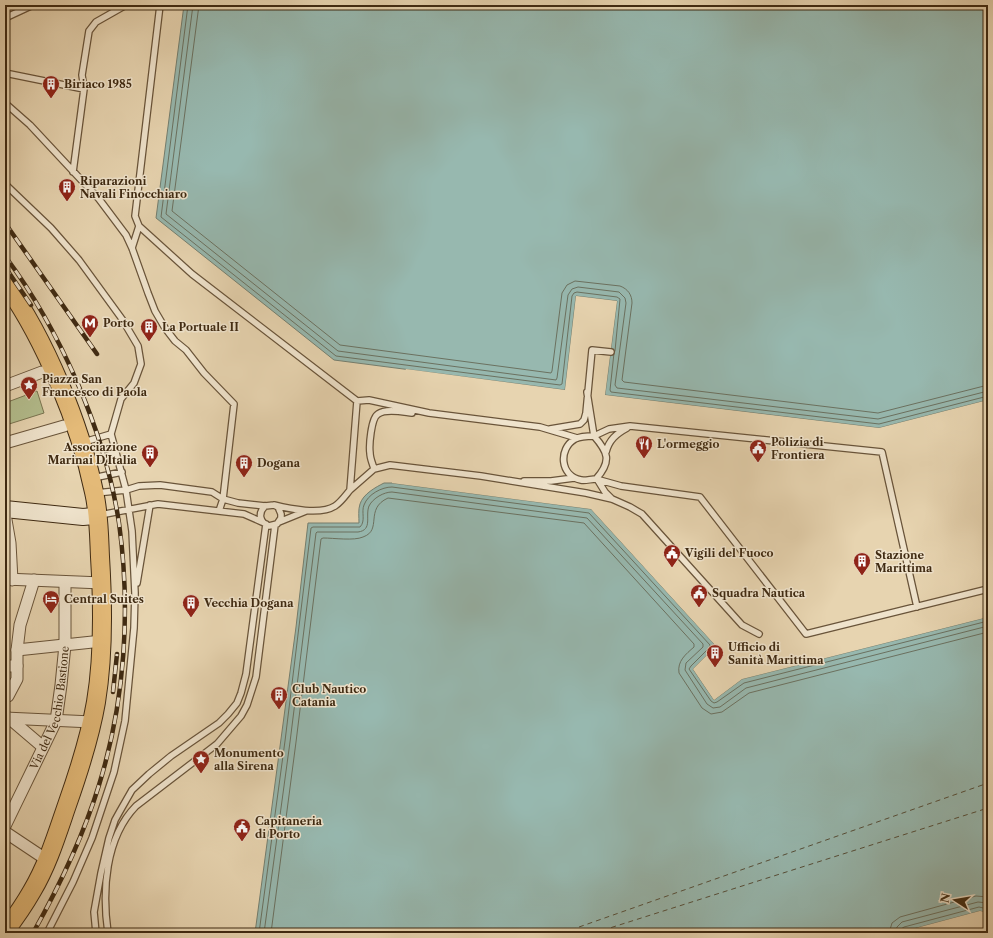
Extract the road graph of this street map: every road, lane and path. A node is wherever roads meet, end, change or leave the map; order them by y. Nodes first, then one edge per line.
1 (33, 5) edge
2 (126, 5) edge
3 (160, 5) edge
4 (5, 18) edge
5 (5, 72) edge
6 (84, 89) junction
7 (5, 103) edge
8 (73, 172) junction
9 (5, 184) edge
10 (138, 226) junction
11 (132, 248) junction
12 (5, 283) edge
13 (5, 306) edge
14 (610, 352) dead end
15 (42, 372) junction
16 (5, 386) edge
17 (587, 392) junction
18 (356, 401) junction
19 (429, 413) junction
20 (64, 426) junction
21 (630, 426) junction
22 (546, 429) junction
23 (111, 434) junction
24 (594, 436) junction
25 (576, 438) junction
26 (5, 443) edge
27 (81, 443) junction
28 (606, 452) junction
29 (116, 454) junction
30 (374, 469) junction
31 (122, 472) junction
32 (603, 472) junction
33 (91, 477) junction
34 (574, 478) junction
35 (596, 479) junction
36 (506, 480) junction
37 (620, 486) junction
38 (126, 490) junction
39 (350, 490) junction
40 (223, 499) junction
41 (612, 499) junction
42 (274, 505) junction
43 (150, 506) junction
44 (265, 506) junction
45 (5, 509) edge
46 (129, 509) junction
47 (308, 510) junction
48 (219, 511) junction
49 (5, 514) edge
50 (96, 516) junction
51 (264, 523) junction
52 (277, 523) junction
53 (7, 542) edge
54 (9, 579) edge
55 (34, 580) junction
56 (65, 582) junction
57 (102, 583) junction
58 (988, 589) edge
59 (135, 593) junction
60 (917, 607) junction
61 (759, 634) dead end
62 (102, 641) junction
63 (64, 645) junction
64 (17, 650) junction
65 (5, 666) edge
66 (17, 666) junction
67 (5, 696) edge
68 (7, 718) edge
69 (56, 721) junction
70 (92, 722) junction
71 (43, 748) junction
72 (5, 826) edge
73 (5, 832) edge
74 (47, 860) junction
75 (9, 925) edge
76 (47, 933) edge
77 (96, 933) edge
78 (108, 933) edge

1 - 4 lane
2 - 6 lane
3 - 10 lane
5 - 6 lane
6 - 8 lane
7 - 8 lane
8 - 11 lane
9 - 23 lane
10 - 11 lane
10 - 18 lane
11 - 40 lane
12 - 27 main road
13 - 15 main road
14 - 17 lane
15 - 16 street
15 - 20 main road
17 - 22 lane
17 - 24 lane
18 - 19 lane
18 - 39 lane
19 - 22 lane
19 - 30 lane
20 - 26 street
20 - 50 main road
21 - 24 lane
21 - 28 lane
21 - 60 lane
22 - 25 lane
23 - 27 lane
23 - 29 lane
24 - 25 lane
24 - 28 lane
25 - 34 lane
27 - 33 main road
28 - 32 lane
29 - 31 lane
29 - 33 lane
30 - 36 lane
30 - 39 lane
31 - 33 lane
31 - 38 lane
32 - 35 lane
32 - 37 lane
33 - 38 lane
33 - 50 main road
34 - 35 lane
34 - 36 lane
35 - 37 lane
35 - 41 lane
36 - 41 lane
37 - 60 lane
38 - 40 lane
38 - 46 lane
39 - 47 lane
40 - 44 lane
40 - 48 lane
41 - 61 lane
42 - 44 lane
42 - 47 lane
42 - 52 lane
43 - 46 lane
43 - 48 lane
43 - 59 lane
44 - 51 lane
45 - 50 main road
46 - 50 lane
46 - 59 lane
47 - 52 lane
48 - 51 lane
49 - 53 street
50 - 57 main road
51 - 52 lane
51 - 77 lane
52 - 78 lane
53 - 54 street
54 - 55 street
55 - 56 street
55 - 64 street
56 - 57 street
56 - 63 street, Via del Vecchio Bastione
57 - 62 main road
58 - 60 lane
59 - 76 lane
62 - 63 street
62 - 70 main road
63 - 64 street
63 - 69 street, Via del Vecchio Bastione
64 - 66 street
65 - 66 street
66 - 67 street
68 - 69 street
68 - 71 street
69 - 70 street
69 - 71 street, Via del Vecchio Bastione
70 - 74 main road
71 - 72 street, Via del Vecchio Bastione
73 - 74 street
74 - 75 main road

